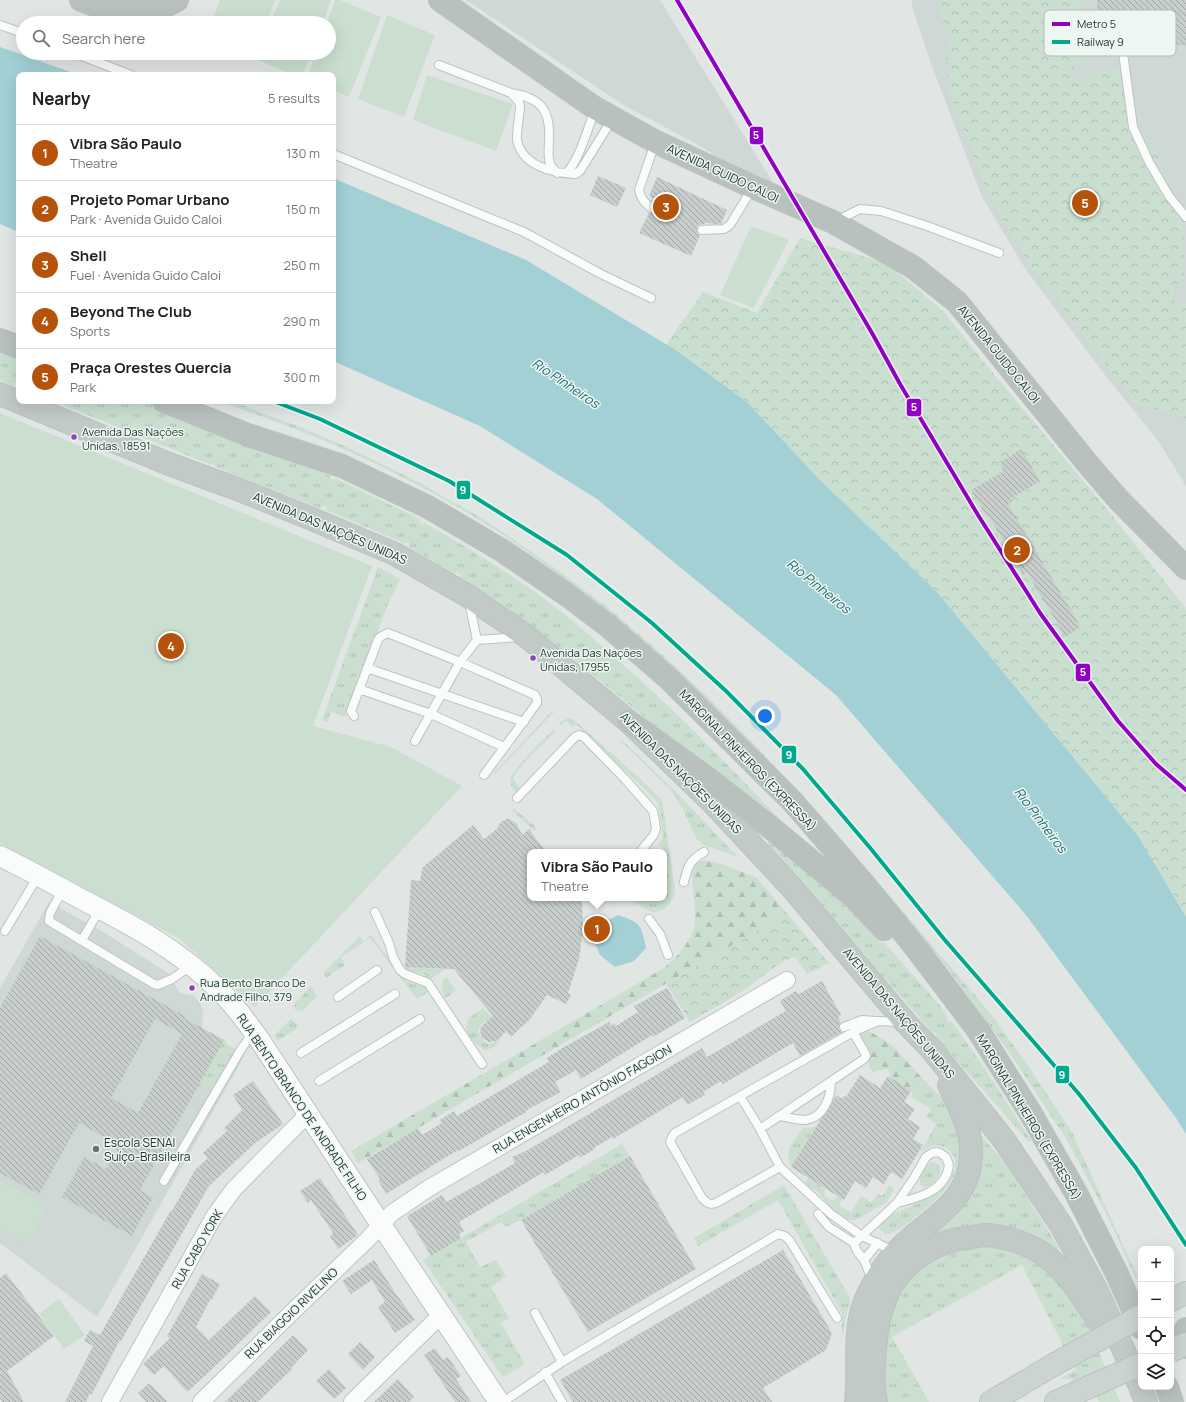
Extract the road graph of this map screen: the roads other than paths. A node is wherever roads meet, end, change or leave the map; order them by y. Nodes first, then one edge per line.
1 (81, 0) edge
2 (177, 0) edge
3 (440, 0) edge
4 (0, 24) edge
5 (16, 30) edge
6 (1123, 56) edge
7 (92, 60) edge
8 (438, 65) dead end
9 (122, 72) edge
10 (511, 93) junction
11 (604, 113) junction
12 (656, 142) junction
13 (336, 155) edge
14 (562, 173) junction
15 (753, 188) junction
16 (651, 208) dead end
17 (1186, 217) edge
18 (834, 222) junction
19 (702, 230) dead end
20 (999, 253) dead end
21 (651, 298) dead end
22 (0, 340) edge
23 (16, 346) edge
24 (0, 394) edge
25 (16, 401) edge
26 (24, 404) edge
27 (171, 404) edge
28 (1186, 568) edge
29 (468, 596) junction
30 (526, 636) junction
31 (477, 640) junction
32 (460, 662) junction
33 (367, 668) junction
34 (359, 689) junction
35 (441, 694) junction
36 (431, 714) junction
37 (354, 716) dead end
38 (628, 720) junction
39 (524, 722) junction
40 (415, 741) dead end
41 (504, 748) junction
42 (484, 775) dead end
43 (517, 798) dead end
44 (642, 849) edge
45 (704, 852) dead end
46 (0, 856) edge
47 (38, 876) junction
48 (684, 882) dead end
49 (63, 889) junction
50 (101, 909) junction
51 (375, 912) dead end
52 (649, 919) dead end
53 (5, 931) dead end
54 (82, 940) junction
55 (668, 955) dead end
56 (192, 965) junction
57 (377, 970) dead end
58 (787, 980) dead end
59 (395, 994) dead end
60 (338, 997) dead end
61 (420, 1019) dead end
62 (878, 1021) junction
63 (906, 1023) junction
64 (844, 1027) dead end
65 (978, 1030) junction
66 (253, 1031) junction
67 (853, 1032) junction
68 (932, 1050) junction
69 (301, 1053) dead end
70 (482, 1064) dead end
71 (320, 1081) dead end
72 (831, 1082) junction
73 (740, 1096) junction
74 (308, 1114) junction
75 (779, 1116) junction
76 (760, 1129) junction
77 (780, 1167) junction
78 (164, 1181) dead end
79 (897, 1203) junction
80 (818, 1214) dead end
81 (381, 1224) junction
82 (862, 1236) junction
83 (854, 1243) junction
84 (887, 1248) junction
85 (864, 1260) junction
86 (874, 1284) junction
87 (1186, 1293) edge
88 (1174, 1299) edge
89 (535, 1313) dead end
90 (441, 1315) junction
91 (837, 1318) dead end
92 (1138, 1318) edge
93 (1138, 1321) edge
94 (1186, 1329) edge
95 (1186, 1346) edge
96 (1174, 1350) edge
97 (562, 1362) junction
98 (545, 1372) junction
99 (1138, 1375) edge
100 (1138, 1377) edge
101 (1138, 1383) edge
102 (1168, 1390) edge
103 (110, 1402) edge
104 (201, 1402) edge
105 (352, 1402) edge
106 (499, 1402) edge
107 (503, 1402) edge
108 (562, 1402) edge
109 (856, 1402) edge
110 (876, 1402) edge
111 (991, 1402) edge
112 (1056, 1402) edge
113 (1172, 1402) edge

1 - 2 highway
3 - 11 highway, AVENIDA GUIDO CALOI
4 - 5 lane
6 - 17 lane
7 - 9 lane
8 - 10 lane
10 - 14 lane
10 - 14 lane
11 - 12 highway, AVENIDA GUIDO CALOI
11 - 14 lane
11 - 14 lane
12 - 15 highway, AVENIDA GUIDO CALOI
12 - 16 lane
13 - 21 lane
15 - 18 highway, AVENIDA GUIDO CALOI
15 - 19 lane
18 - 20 lane
18 - 28 highway, AVENIDA GUIDO CALOI
22 - 23 highway
24 - 25 highway, AVENIDA DAS NAÇÕES UNIDAS
26 - 29 highway, AVENIDA DAS NAÇÕES UNIDAS
27 - 65 highway, MARGINAL PINHEIROS (EXPRESSA)
29 - 30 highway, AVENIDA DAS NAÇÕES UNIDAS
29 - 31 lane
30 - 31 lane
30 - 38 highway, AVENIDA DAS NAÇÕES UNIDAS
31 - 32 lane
32 - 33 lane
32 - 35 lane
32 - 39 lane
33 - 34 lane
33 - 35 lane
34 - 36 lane
34 - 37 lane
35 - 36 lane
35 - 39 lane
36 - 40 lane
36 - 41 lane
38 - 63 highway, AVENIDA DAS NAÇÕES UNIDAS
38 - 65 highway
39 - 41 lane
41 - 42 lane
43 - 44 lane
45 - 48 lane
46 - 47 street, RUA BENTO BRANCO DE ANDRADE FILHO
47 - 49 street, RUA BENTO BRANCO DE ANDRADE FILHO
47 - 53 lane
49 - 50 street, RUA BENTO BRANCO DE ANDRADE FILHO
49 - 54 lane
50 - 54 lane
50 - 56 street, RUA BENTO BRANCO DE ANDRADE FILHO
51 - 70 lane
52 - 55 lane
54 - 56 lane
56 - 66 street, RUA BENTO BRANCO DE ANDRADE FILHO
57 - 60 lane
58 - 81 street, RUA ENGENHEIRO ANTÔNIO FAGGION
59 - 69 lane
61 - 71 lane
62 - 63 lane
62 - 64 lane
62 - 67 lane
63 - 68 highway, AVENIDA DAS NAÇÕES UNIDAS
65 - 93 highway, MARGINAL PINHEIROS (EXPRESSA)
66 - 74 street, RUA BENTO BRANCO DE ANDRADE FILHO
66 - 78 lane
67 - 72 lane
67 - 73 lane
68 - 84 highway
68 - 99 highway, AVENIDA DAS NAÇÕES UNIDAS
72 - 75 lane
72 - 75 lane
73 - 76 lane
73 - 77 lane
74 - 81 street, RUA BENTO BRANCO DE ANDRADE FILHO
74 - 103 street, RUA CABO YORK
75 - 76 lane
76 - 77 lane
77 - 82 lane
79 - 79 lane
79 - 82 lane
80 - 83 lane
81 - 90 street, RUA BENTO BRANCO DE ANDRADE FILHO
81 - 104 street, RUA BIAGGIO RIVELINO
82 - 83 lane
82 - 84 lane
83 - 85 lane
84 - 85 lane
84 - 86 highway
85 - 86 lane
86 - 109 highway
87 - 88 main road
89 - 97 lane
90 - 105 street
90 - 106 street, RUA BENTO BRANCO DE ANDRADE FILHO
91 - 97 lane
92 - 111 main road, bridge
94 - 95 highway
95 - 96 main road, bridge
97 - 98 lane
98 - 107 lane
98 - 108 lane
100 - 110 highway
101 - 112 main road, bridge
102 - 113 highway

